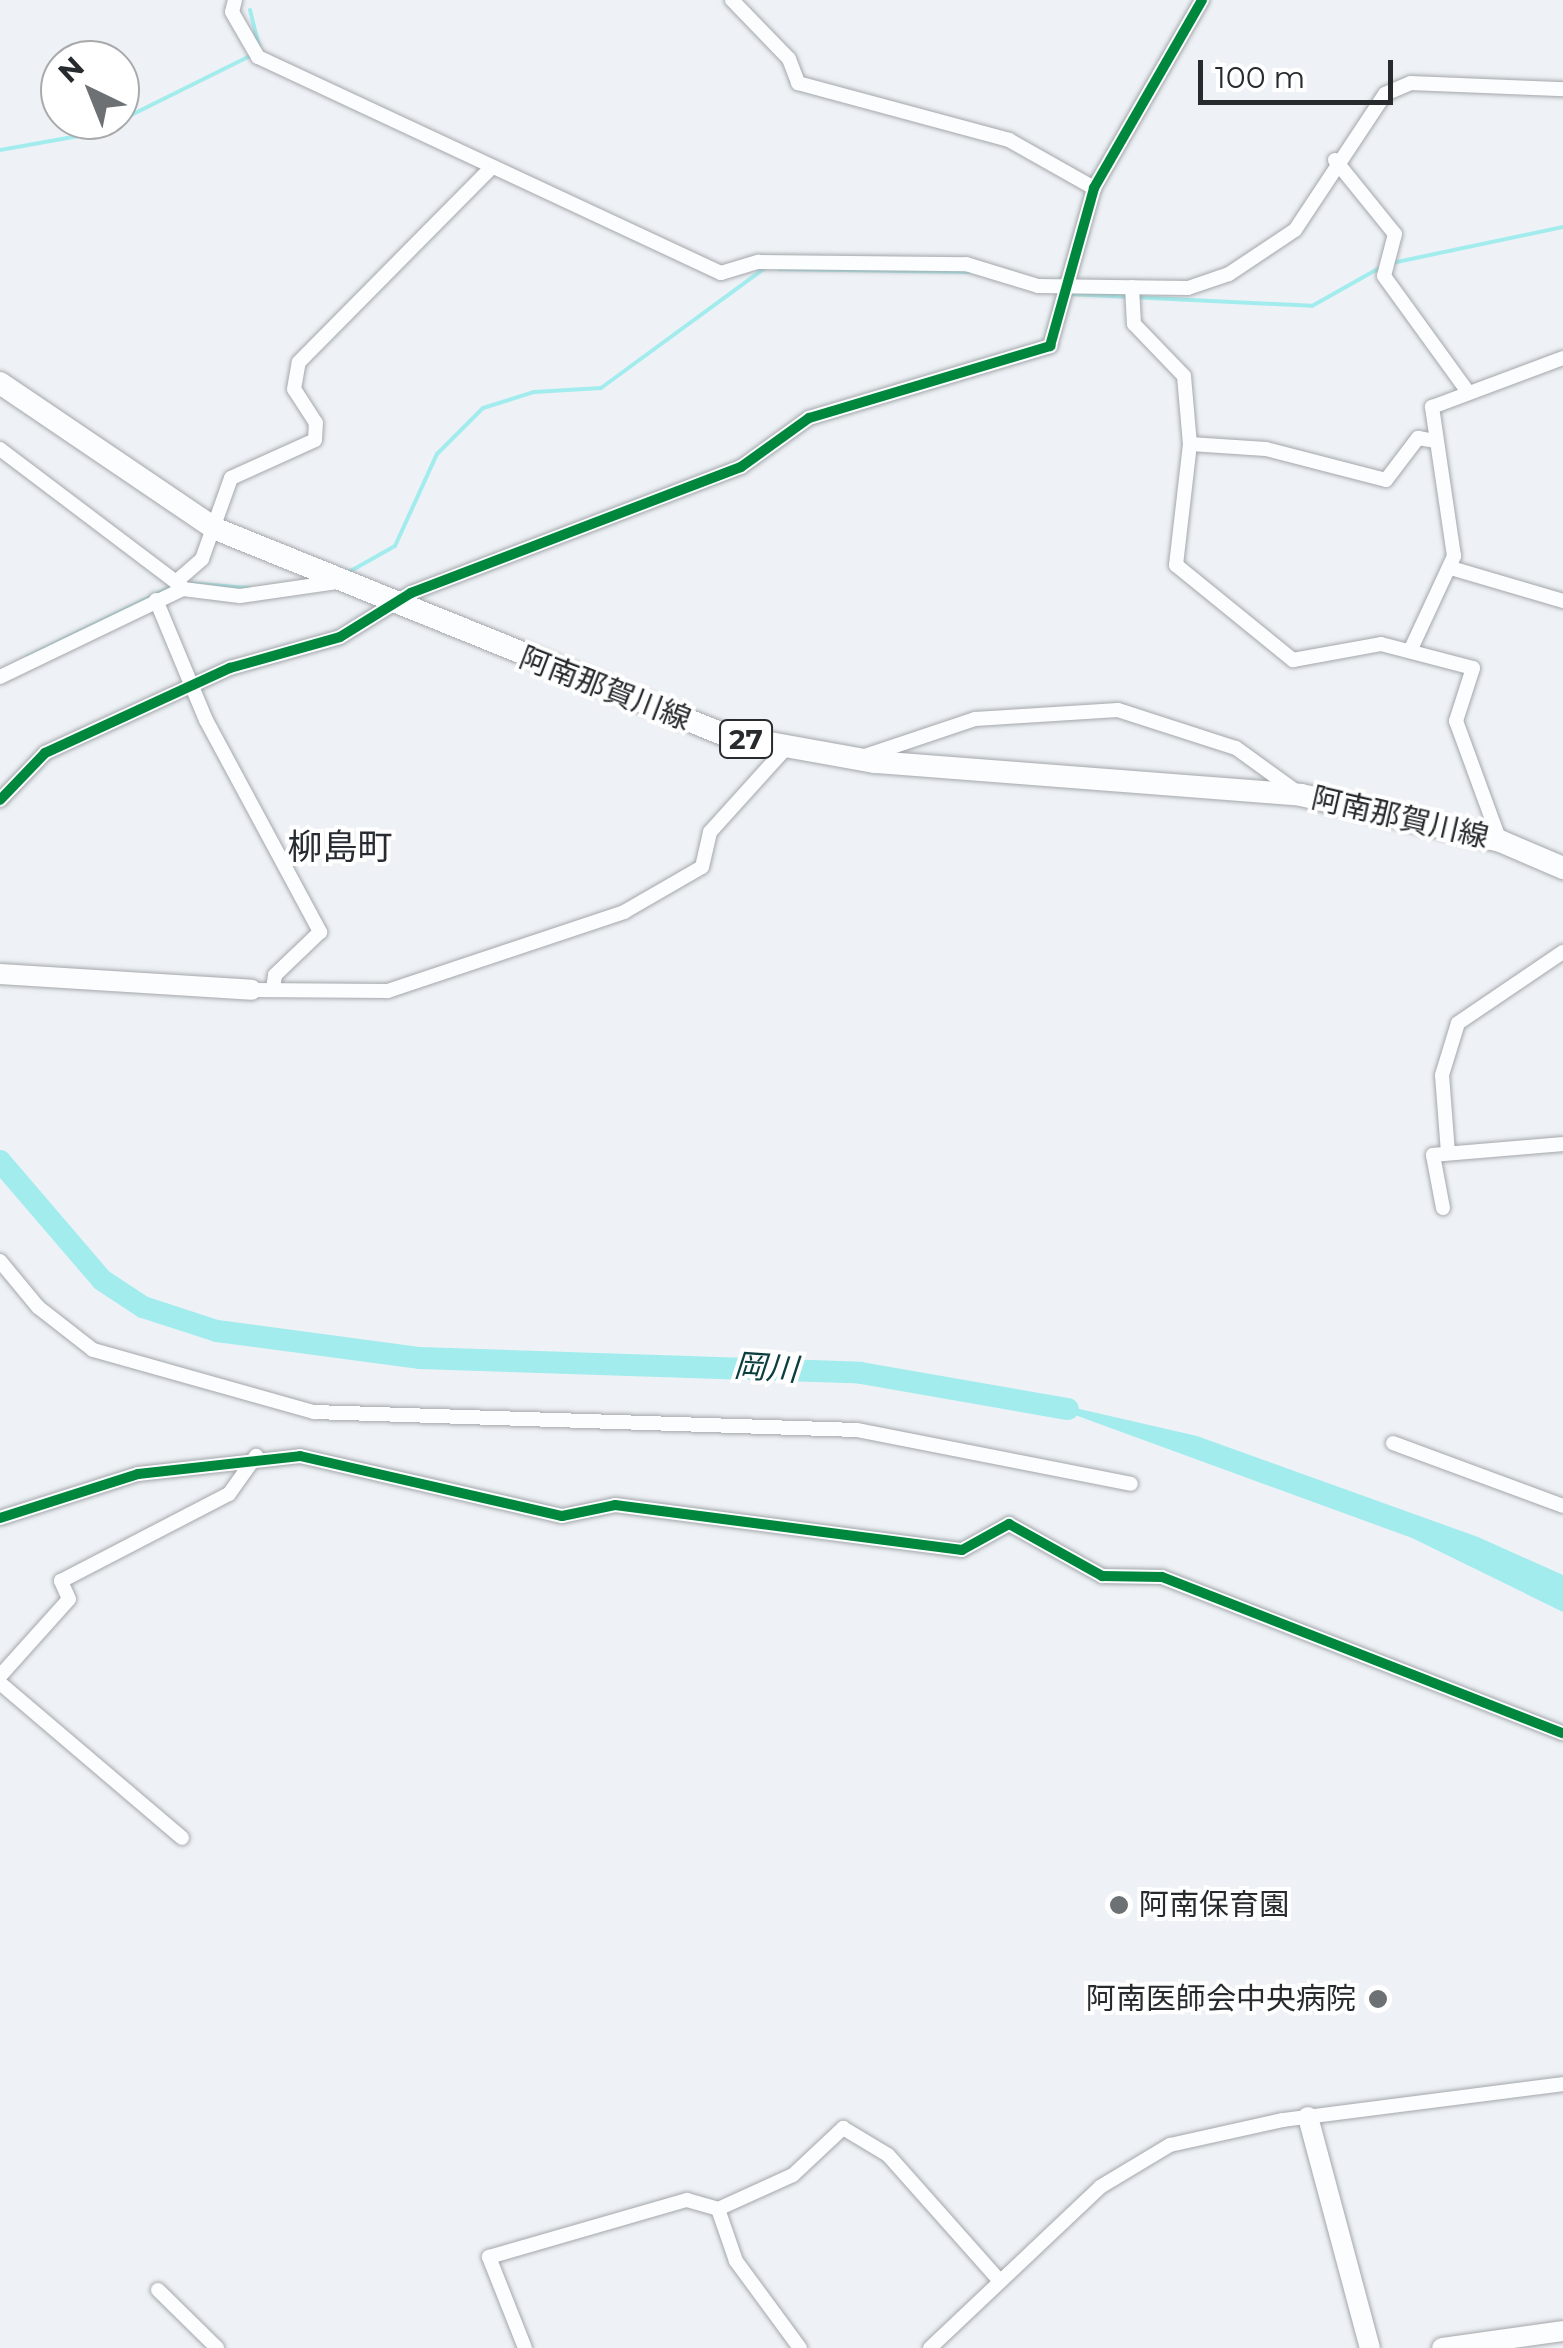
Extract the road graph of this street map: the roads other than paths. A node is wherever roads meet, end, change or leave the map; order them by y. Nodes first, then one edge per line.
1 (732, 0) edge
2 (1202, 0) edge
3 (240, 1) edge
4 (1563, 89) edge
5 (1335, 160) junction
6 (492, 167) junction
7 (1094, 188) junction
8 (1066, 290) junction
9 (1132, 293) junction
10 (1563, 358) edge
11 (0, 383) edge
12 (1468, 392) junction
13 (1436, 442) junction
14 (1190, 444) junction
15 (0, 449) edge
16 (216, 528) junction
17 (1452, 568) junction
18 (337, 582) junction
19 (180, 584) junction
20 (156, 600) junction
21 (1563, 601) edge
22 (396, 606) junction
23 (1410, 651) junction
24 (0, 677) edge
25 (192, 690) junction
26 (786, 748) junction
27 (856, 759) junction
28 (1301, 794) junction
29 (0, 800) edge
30 (1500, 841) junction
31 (1563, 868) edge
32 (1563, 952) edge
33 (0, 974) edge
34 (251, 990) joint
35 (274, 990) junction
36 (1563, 1144) edge
37 (1448, 1153) junction
38 (1443, 1208) dead end
39 (0, 1261) edge
40 (1393, 1443) dead end
41 (256, 1456) junction
42 (1131, 1484) dead end
43 (1563, 1506) edge
44 (0, 1518) edge
45 (0, 1679) edge
46 (1563, 1733) edge
47 (182, 1838) dead end
48 (1563, 2084) edge
49 (1308, 2117) junction
50 (718, 2209) junction
51 (1000, 2281) junction
52 (158, 2290) dead end
53 (1563, 2331) edge
54 (217, 2348) edge
55 (525, 2348) edge
56 (800, 2348) edge
57 (930, 2348) edge
58 (1370, 2348) edge
59 (1442, 2348) edge

1 - 7 street
2 - 7 street
3 - 6 street
4 - 5 street
5 - 9 street
5 - 12 street
6 - 8 street
6 - 16 street
7 - 8 street
8 - 9 street
8 - 22 street
9 - 14 street
10 - 12 street
11 - 16 main road, 阿南那賀川線 / 27
12 - 13 street
13 - 14 street
13 - 17 street
14 - 23 street
15 - 19 street
16 - 18 main road, 阿南那賀川線 / 27
16 - 19 street
17 - 21 street
17 - 23 street
18 - 19 street
18 - 22 main road, 阿南那賀川線 / 27
19 - 20 street
20 - 24 street
20 - 25 street
22 - 25 street
22 - 26 main road, 阿南那賀川線 / 27
23 - 30 street
25 - 29 street
25 - 35 street
26 - 27 main road, 阿南那賀川線 / 27
26 - 35 street
27 - 28 main road, 阿南那賀川線 / 27
27 - 28 street
28 - 30 main road, 阿南那賀川線 / 27
30 - 31 main road, 阿南那賀川線 / 27
32 - 37 street
33 - 34 street
34 - 35 street
36 - 37 street
37 - 38 street
39 - 42 street
40 - 43 street
41 - 44 street
41 - 45 street
41 - 46 street
45 - 47 street
48 - 49 street
49 - 51 street
49 - 58 street
50 - 51 street
50 - 55 street
50 - 56 street
51 - 57 street
52 - 54 street
53 - 59 street

